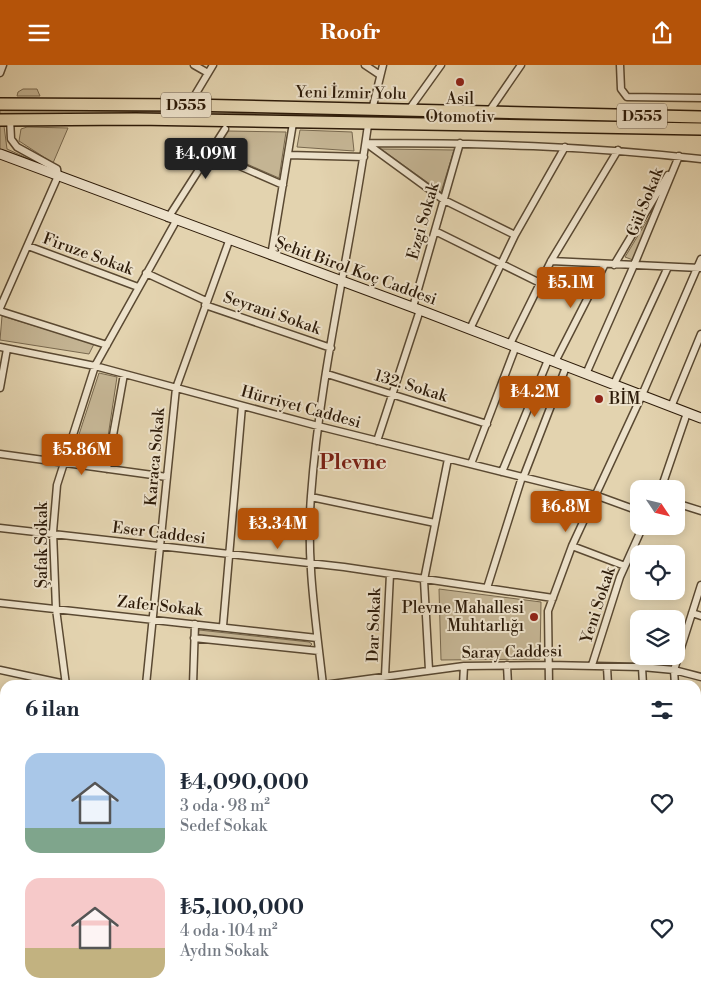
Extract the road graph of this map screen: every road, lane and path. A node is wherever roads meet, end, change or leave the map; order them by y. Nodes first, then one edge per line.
1 (3, 65) edge
2 (194, 65) edge
3 (213, 65) edge
4 (365, 65) edge
5 (383, 65) edge
6 (441, 65) edge
7 (521, 65) edge
8 (620, 65) edge
9 (0, 73) edge
10 (208, 73) junction
11 (380, 75) junction
12 (701, 98) edge
13 (0, 104) edge
14 (189, 105) junction
15 (372, 110) junction
16 (408, 111) junction
17 (488, 113) junction
18 (701, 117) edge
19 (5, 119) edge
20 (293, 123) junction
21 (368, 125) junction
22 (225, 129) dead end
23 (701, 129) edge
24 (366, 143) junction
25 (460, 143) junction
26 (565, 147) junction
27 (618, 150) junction
28 (210, 153) junction
29 (0, 154) edge
30 (288, 155) junction
31 (679, 156) junction
32 (364, 157) junction
33 (701, 159) edge
34 (58, 177) junction
35 (283, 185) junction
36 (444, 200) junction
37 (172, 219) junction
38 (435, 231) junction
39 (515, 235) junction
40 (229, 241) junction
41 (28, 246) junction
42 (271, 256) junction
43 (701, 259) edge
44 (551, 261) junction
45 (501, 263) junction
46 (605, 265) junction
47 (614, 265) junction
48 (634, 265) junction
49 (668, 267) junction
50 (699, 268) edge
51 (146, 273) junction
52 (343, 282) junction
53 (540, 283) junction
54 (138, 287) junction
55 (206, 303) junction
56 (0, 307) edge
57 (417, 309) junction
58 (470, 329) junction
59 (701, 334) edge
60 (699, 342) edge
61 (108, 345) junction
62 (513, 345) junction
63 (4, 348) edge
64 (331, 348) junction
65 (552, 361) junction
66 (95, 367) junction
67 (566, 367) junction
68 (586, 373) junction
69 (124, 374) junction
70 (327, 374) junction
71 (614, 384) junction
72 (0, 385) edge
73 (176, 388) junction
74 (392, 394) junction
75 (642, 395) junction
76 (242, 406) junction
77 (671, 407) junction
78 (687, 413) junction
79 (701, 418) edge
80 (487, 424) junction
81 (318, 426) junction
82 (377, 441) junction
83 (0, 454) edge
84 (448, 459) junction
85 (62, 463) junction
86 (471, 464) junction
87 (107, 469) junction
88 (502, 472) junction
89 (167, 477) junction
90 (523, 477) junction
91 (664, 480) edge
92 (595, 495) junction
93 (311, 497) junction
94 (685, 506) edge
95 (630, 508) edge
96 (701, 511) edge
97 (435, 523) junction
98 (0, 528) edge
99 (53, 532) junction
100 (639, 535) edge
101 (572, 546) junction
102 (160, 548) junction
103 (228, 556) junction
104 (310, 564) junction
105 (625, 566) junction
106 (390, 574) junction
107 (424, 579) junction
108 (701, 585) edge
109 (487, 588) junction
110 (553, 597) junction
111 (0, 603) edge
112 (56, 609) junction
113 (692, 613) junction
114 (701, 616) edge
115 (154, 620) junction
116 (195, 624) junction
117 (223, 626) junction
118 (194, 638) junction
119 (317, 638) junction
120 (319, 651) junction
121 (507, 665) junction
122 (548, 665) junction
123 (592, 665) junction
124 (464, 666) junction
125 (607, 667) junction
126 (642, 667) junction
127 (429, 670) junction
128 (674, 670) junction
129 (0, 671) edge
130 (385, 676) junction
131 (701, 677) edge
132 (43, 680) edge
133 (66, 680) edge
134 (147, 680) edge
135 (193, 680) edge
136 (322, 680) edge
137 (357, 680) edge
138 (463, 680) edge
139 (508, 680) edge
140 (549, 680) edge
141 (608, 680) edge
142 (643, 680) edge
143 (675, 680) edge

1 - 9 street
2 - 10 street
3 - 10 street
4 - 11 street
5 - 11 street
6 - 16 street
7 - 17 street
8 - 12 street
10 - 14 street
11 - 15 street
13 - 14 highway, Yeni İzmir Yolu / D555
14 - 15 highway, Yeni İzmir Yolu / D555
15 - 16 highway, Yeni İzmir Yolu / D555
16 - 17 highway, Yeni İzmir Yolu / D555
17 - 18 highway, Yeni İzmir Yolu / D555
19 - 20 highway, Yeni İzmir Yolu / D555
19 - 34 street
20 - 21 highway, Yeni İzmir Yolu / D555
20 - 30 street
21 - 23 highway, Yeni İzmir Yolu / D555
21 - 24 street
22 - 28 street, Şafak Sokak
24 - 25 street
24 - 32 street
24 - 36 street
25 - 26 street
25 - 36 street, Ezgi Sokak
26 - 27 street
26 - 39 street
27 - 31 street
27 - 44 street
28 - 35 street
28 - 37 street, Şafak Sokak
29 - 34 main road, Şehit Birol Koç Caddesi
30 - 32 street
30 - 35 street
31 - 33 street
31 - 47 street, Gül Sokak
31 - 48 street, Gül Sokak
32 - 52 street
34 - 37 main road, Şehit Birol Koç Caddesi
34 - 41 street
35 - 42 street
36 - 38 street, Ezgi Sokak
36 - 39 street
37 - 40 main road, Şehit Birol Koç Caddesi
37 - 51 street, Şafak Sokak
38 - 45 street
38 - 57 street, Ezgi Sokak
39 - 45 street
40 - 42 main road, Şehit Birol Koç Caddesi
40 - 55 street, Karaca Sokak
41 - 54 street, Firuze Sokak
41 - 56 street
42 - 52 main road, Şehit Birol Koç Caddesi
43 - 50 street
44 - 46 street
44 - 53 street
45 - 53 street
45 - 58 street
46 - 47 street
46 - 65 street
47 - 48 street
48 - 49 street
48 - 68 street, Gül Sokak
49 - 50 street
49 - 71 street
50 - 75 street
51 - 54 street, Şafak Sokak
51 - 55 street, Seyrani Sokak
52 - 57 main road, Şehit Birol Koç Caddesi
52 - 64 street
53 - 62 street
54 - 61 street, Şafak Sokak
55 - 64 street, Seyrani Sokak
55 - 73 street, Karaca Sokak
56 - 61 street
57 - 58 main road, Şehit Birol Koç Caddesi
57 - 74 street, Ezgi Sokak
58 - 62 main road, Şehit Birol Koç Caddesi
59 - 60 street
60 - 77 street
61 - 66 street, Şafak Sokak
62 - 65 main road, Şehit Birol Koç Caddesi
62 - 80 street
63 - 66 street, Hürriyet Caddesi
63 - 72 street
64 - 70 street
65 - 67 main road, Şehit Birol Koç Caddesi
65 - 88 street
66 - 69 street, Hürriyet Caddesi
66 - 85 street, Şafak Sokak
67 - 68 main road, Şehit Birol Koç Caddesi
67 - 90 street
68 - 71 main road, Şehit Birol Koç Caddesi
69 - 73 street, Hürriyet Caddesi
69 - 87 street
70 - 74 street, 132. Sokak
70 - 81 street
71 - 75 main road, Şehit Birol Koç Caddesi
73 - 76 street, Hürriyet Caddesi
73 - 89 street, Karaca Sokak
74 - 80 street, 132. Sokak
74 - 82 street, Ezgi Sokak
75 - 77 main road, Şehit Birol Koç Caddesi
75 - 92 street
76 - 81 street, Hürriyet Caddesi
76 - 103 street
77 - 78 main road, Şehit Birol Koç Caddesi
78 - 79 main road, Şehit Birol Koç Caddesi
78 - 91 street
80 - 86 street
81 - 82 street, Hürriyet Caddesi
81 - 93 street
82 - 84 street, Hürriyet Caddesi
83 - 85 street
84 - 86 street, Hürriyet Caddesi
84 - 97 street
85 - 87 street
85 - 99 street, Şafak Sokak
86 - 88 street, Hürriyet Caddesi
87 - 89 street
88 - 90 street, Hürriyet Caddesi
89 - 102 street, Karaca Sokak
90 - 92 street, Hürriyet Caddesi
90 - 109 street
92 - 95 street, Hürriyet Caddesi
92 - 101 street
93 - 97 street
93 - 104 street
94 - 96 street
97 - 107 street
98 - 99 street, Eser Caddesi
99 - 102 street, Eser Caddesi
99 - 112 street, Şafak Sokak
100 - 105 street, Yeni Sokak
101 - 105 street
101 - 110 street
102 - 103 street, Eser Caddesi
102 - 115 street, Karaca Sokak
103 - 104 street, Eser Caddesi
103 - 117 street
104 - 106 street, Eser Caddesi
104 - 119 street
105 - 123 street, Yeni Sokak
106 - 107 street, Eser Caddesi
106 - 130 street, Dar Sokak
107 - 109 street, Eser Caddesi
107 - 127 street
108 - 113 street
109 - 110 street, Eser Caddesi
110 - 122 street
111 - 112 street, Zafer Sokak
112 - 115 street, Zafer Sokak
112 - 133 street, Şafak Sokak
113 - 114 street
113 - 128 street
115 - 116 street, Zafer Sokak
115 - 134 street, Karaca Sokak
116 - 117 street, Zafer Sokak
116 - 118 street
117 - 119 street, Zafer Sokak
118 - 120 street
118 - 135 street
119 - 120 street
120 - 136 street
121 - 122 street, Saray Caddesi
121 - 124 street, Saray Caddesi
121 - 139 street
122 - 123 street, Saray Caddesi
122 - 140 street
123 - 125 street, Saray Caddesi
124 - 127 street, Saray Caddesi
124 - 138 street
125 - 126 street, Saray Caddesi
125 - 141 street
126 - 128 street, Saray Caddesi
126 - 142 street
127 - 130 street, Saray Caddesi
128 - 131 street, Saray Caddesi
128 - 143 street
129 - 132 street
130 - 137 street, Saray Caddesi

